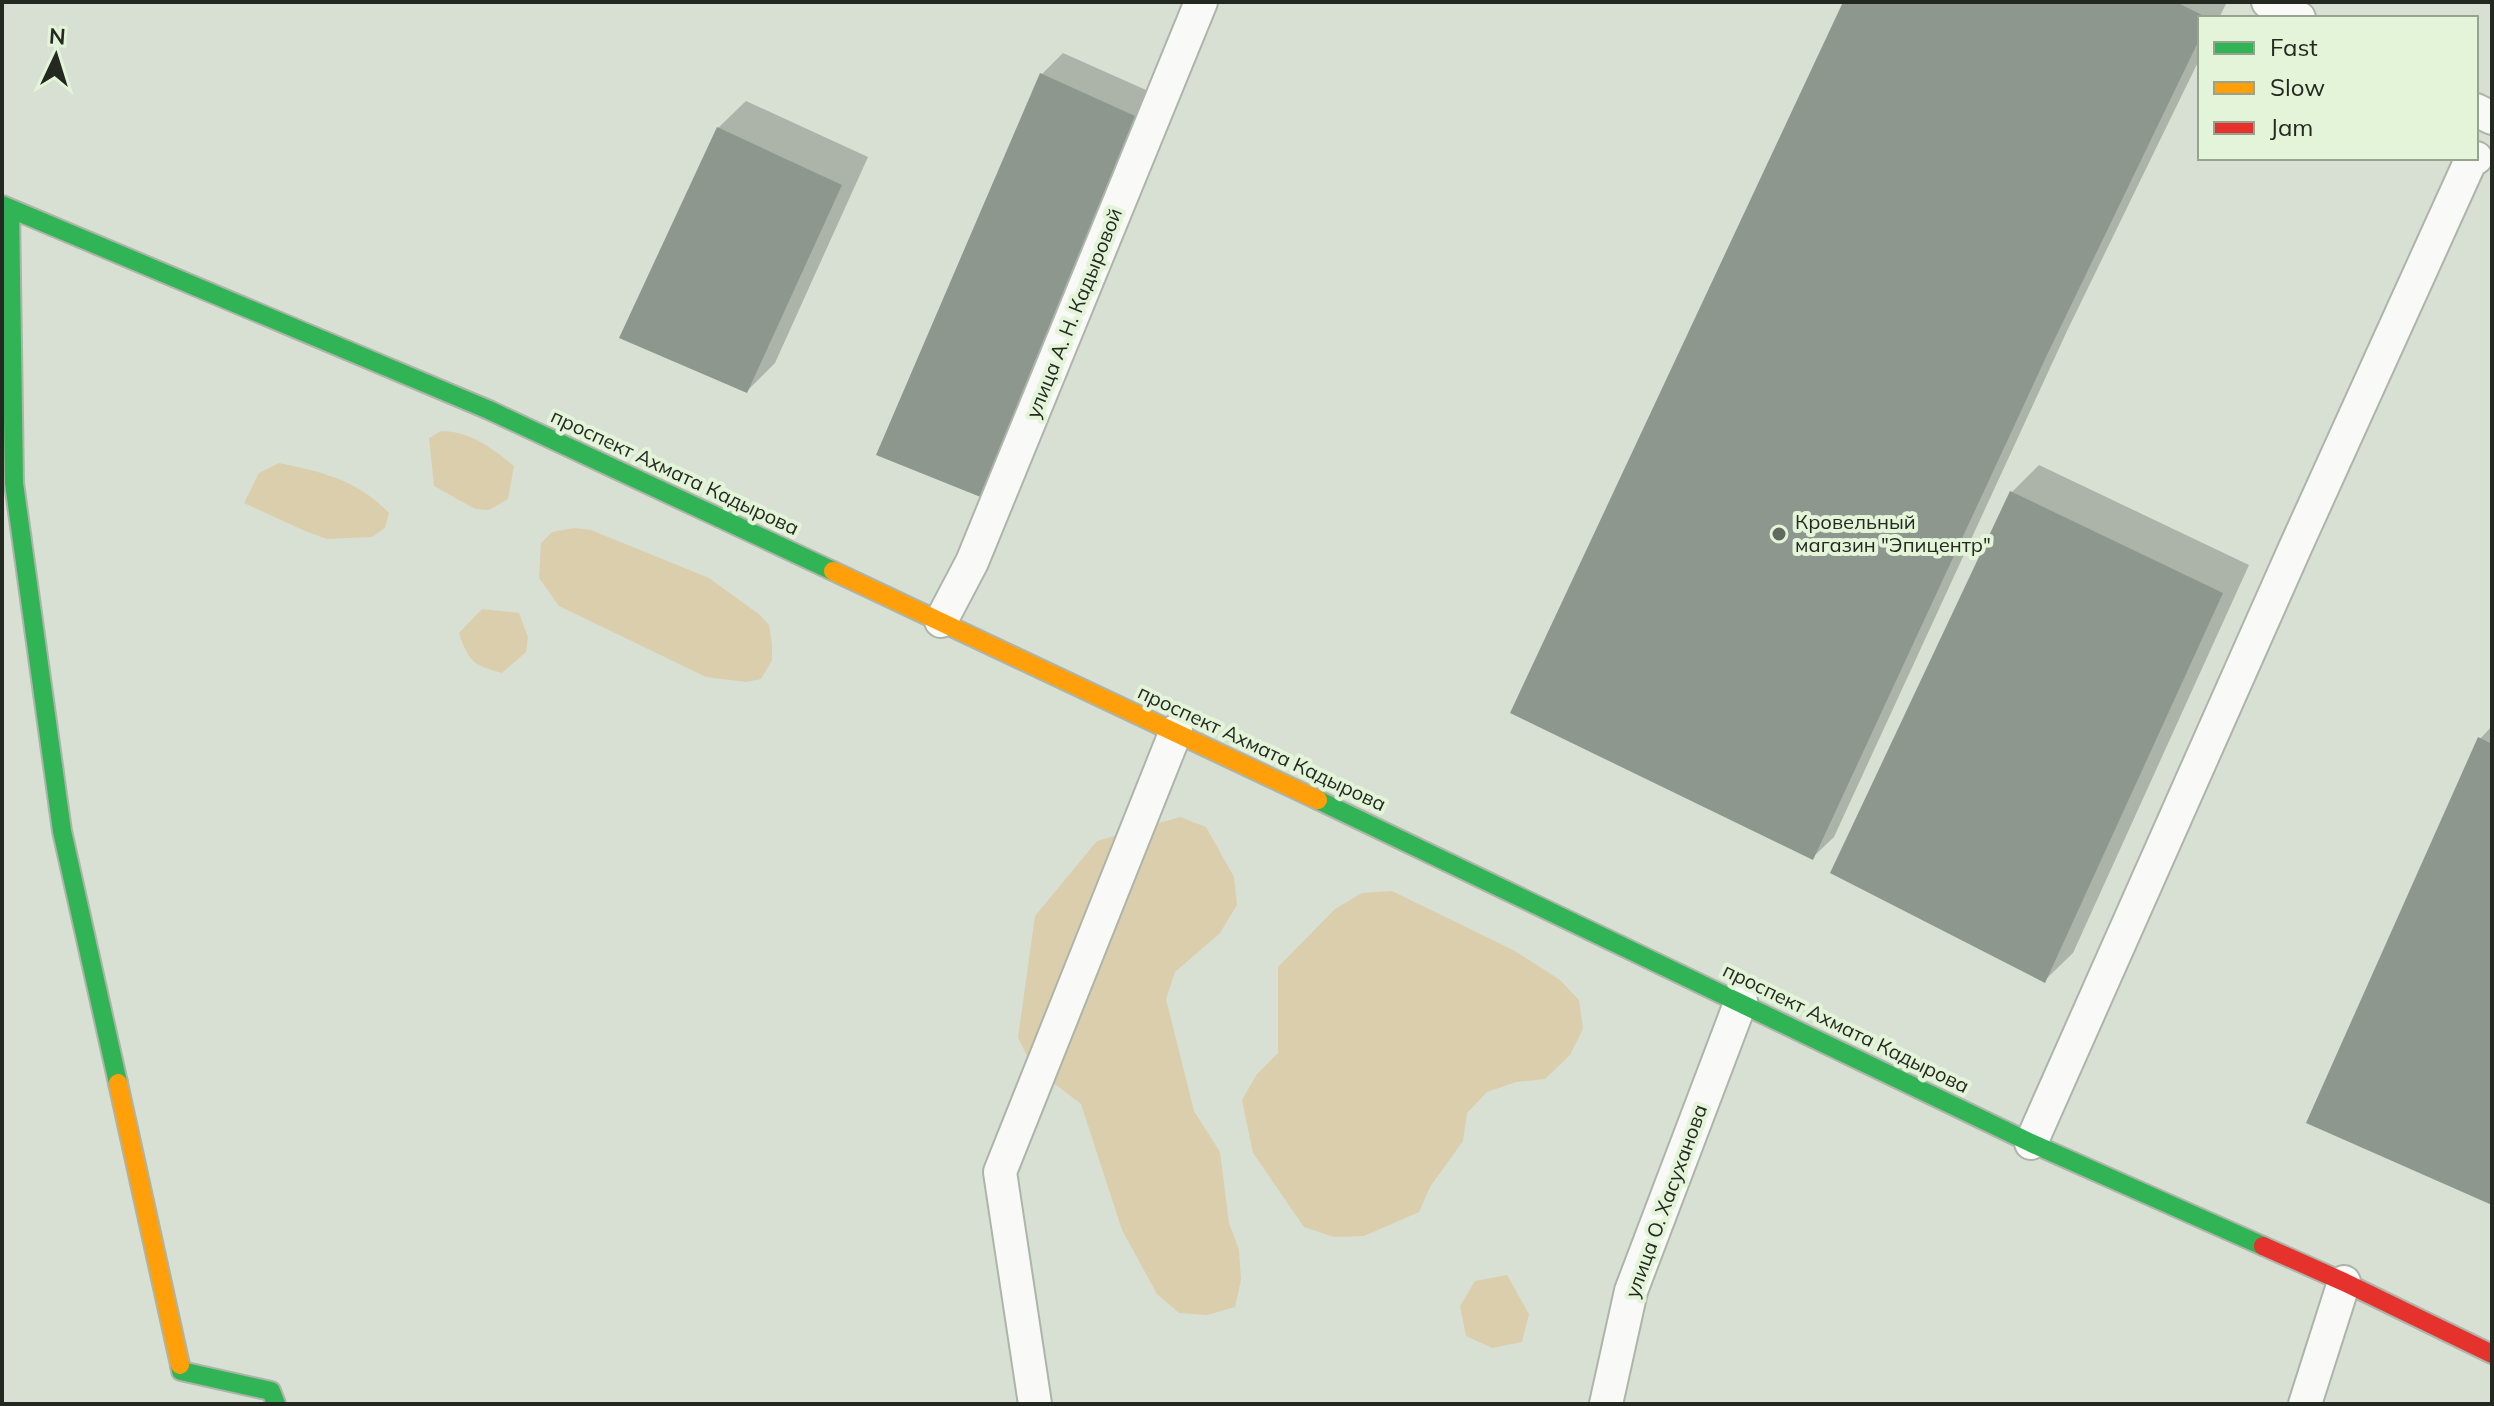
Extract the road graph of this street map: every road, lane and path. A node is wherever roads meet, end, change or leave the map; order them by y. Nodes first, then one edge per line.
1 (1201, 2) edge
2 (2268, 2) edge
3 (2295, 16) edge
4 (2473, 160) edge
5 (6, 207) edge
6 (941, 621) junction
7 (1176, 731) junction
8 (1741, 1001) junction
9 (2031, 1143) junction
10 (2344, 1282) junction
11 (2492, 1354) edge
12 (276, 1404) edge
13 (1035, 1404) edge
14 (1606, 1404) edge
15 (2305, 1404) edge

1 - 6 street, улица А. Н. Кадыровой
2 - 3 street
4 - 9 street
5 - 6 street, проспект Ахмата Кадырова
5 - 12 street
6 - 7 street, проспект Ахмата Кадырова
7 - 8 street, проспект Ахмата Кадырова
7 - 13 street
8 - 9 street, проспект Ахмата Кадырова
8 - 14 street, улица О. Хасуханова
9 - 10 street, проспект Ахмата Кадырова
10 - 11 street, проспект Ахмата Кадырова
10 - 15 street

